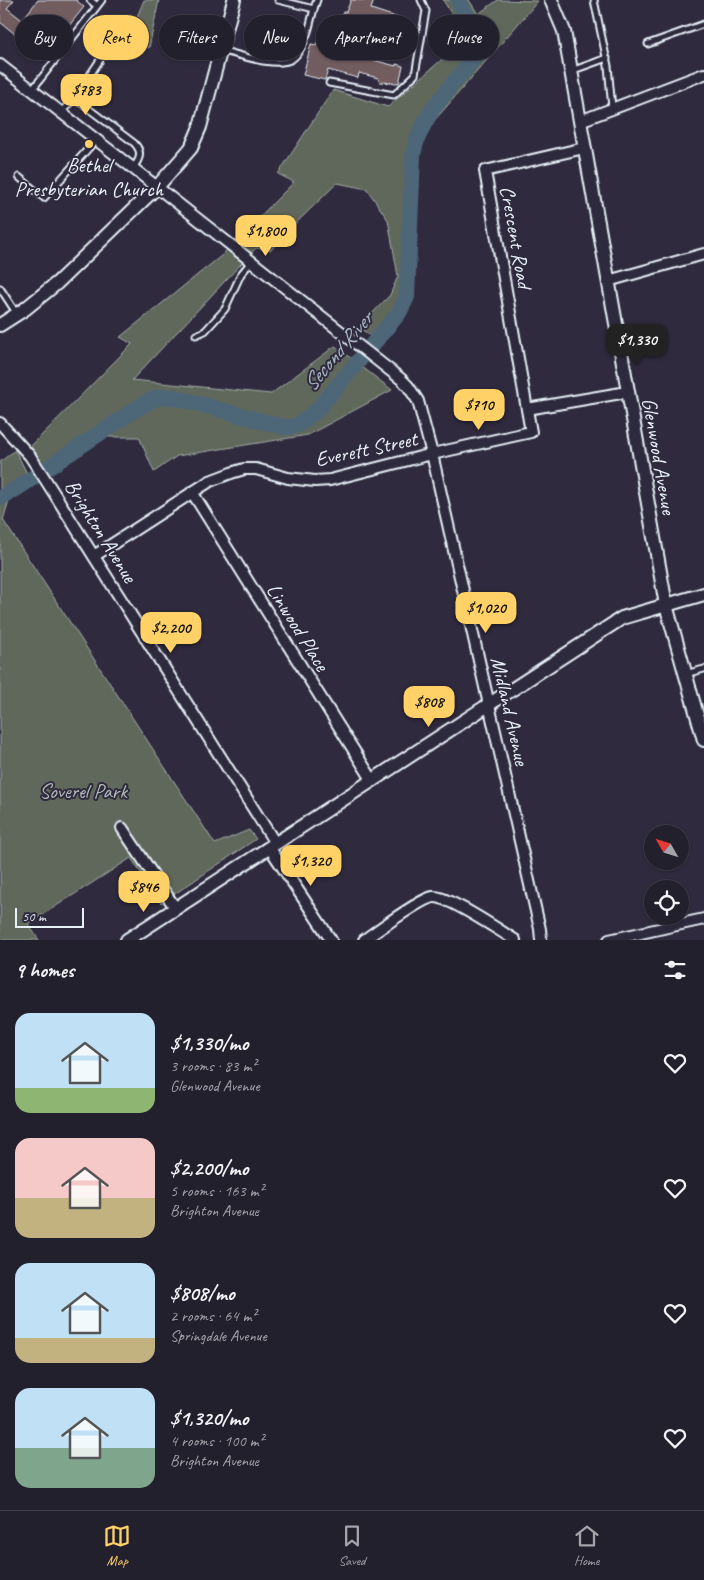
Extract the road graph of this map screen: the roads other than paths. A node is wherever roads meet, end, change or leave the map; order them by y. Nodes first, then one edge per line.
1 (90, 0) edge
2 (102, 0) edge
3 (234, 0) edge
4 (278, 0) edge
5 (317, 0) edge
6 (421, 0) edge
7 (551, 0) edge
8 (594, 0) edge
9 (97, 6) junction
10 (314, 9) junction
11 (230, 15) edge
12 (704, 24) edge
13 (648, 44) dead end
14 (234, 54) edge
15 (607, 58) junction
16 (100, 60) dead end
17 (217, 60) edge
18 (0, 65) edge
19 (571, 71) junction
20 (704, 74) edge
21 (329, 82) dead end
22 (32, 90) junction
23 (73, 100) junction
24 (612, 108) junction
25 (61, 113) junction
26 (580, 121) junction
27 (96, 140) junction
28 (584, 148) junction
29 (133, 168) junction
30 (18, 177) dead end
31 (157, 187) junction
32 (704, 254) edge
33 (251, 261) junction
34 (608, 281) junction
35 (0, 288) edge
36 (18, 315) junction
37 (0, 325) edge
38 (196, 335) dead end
39 (627, 392) junction
40 (527, 409) junction
41 (0, 423) edge
42 (432, 454) junction
43 (192, 492) junction
44 (94, 556) junction
45 (704, 594) edge
46 (666, 605) junction
47 (704, 669) edge
48 (685, 674) junction
49 (489, 704) junction
50 (702, 724) edge
51 (704, 740) edge
52 (373, 781) junction
53 (122, 828) dead end
54 (272, 845) junction
55 (176, 909) junction
56 (704, 919) edge
57 (649, 936) edge
58 (127, 940) edge
59 (331, 940) edge
60 (364, 940) edge
61 (515, 940) edge
62 (541, 940) edge
63 (609, 940) edge

1 - 9 lane
2 - 9 lane
3 - 11 street
4 - 10 lane
5 - 10 lane
6 - 21 lane
7 - 19 street, Glenwood Avenue
8 - 15 lane
9 - 22 lane
10 - 14 lane
12 - 13 lane
15 - 19 lane
15 - 24 lane
16 - 23 lane
17 - 31 street
18 - 22 street, Midland Avenue
19 - 26 street, Glenwood Avenue
20 - 24 street
22 - 25 street, Midland Avenue
23 - 25 lane
23 - 29 lane
24 - 26 street
25 - 27 street, Midland Avenue
26 - 28 street, Glenwood Avenue
27 - 29 street, Midland Avenue
27 - 30 lane
28 - 34 street, Glenwood Avenue
28 - 40 street, Crescent Road
29 - 31 street, Midland Avenue
31 - 33 street, Midland Avenue
31 - 36 street
32 - 34 street
33 - 38 lane
33 - 42 street, Midland Avenue
34 - 39 street, Glenwood Avenue
35 - 36 lane
36 - 37 street
39 - 40 street
39 - 46 street, Glenwood Avenue
40 - 42 street, Everett Street
41 - 44 street, Brighton Avenue
42 - 43 street, Everett Street
42 - 49 street, Midland Avenue
43 - 44 street, Everett Street
43 - 52 street, Linwood Place
44 - 54 street, Brighton Avenue
45 - 46 street
46 - 48 street, Glenwood Avenue
46 - 49 street
47 - 48 lane
48 - 50 street, Glenwood Avenue
49 - 52 street
49 - 62 street, Midland Avenue
50 - 51 street, Glenwood Avenue
52 - 54 street
53 - 55 street
54 - 55 street
54 - 59 street, Brighton Avenue
55 - 58 street
56 - 57 street
57 - 63 street
60 - 61 street

